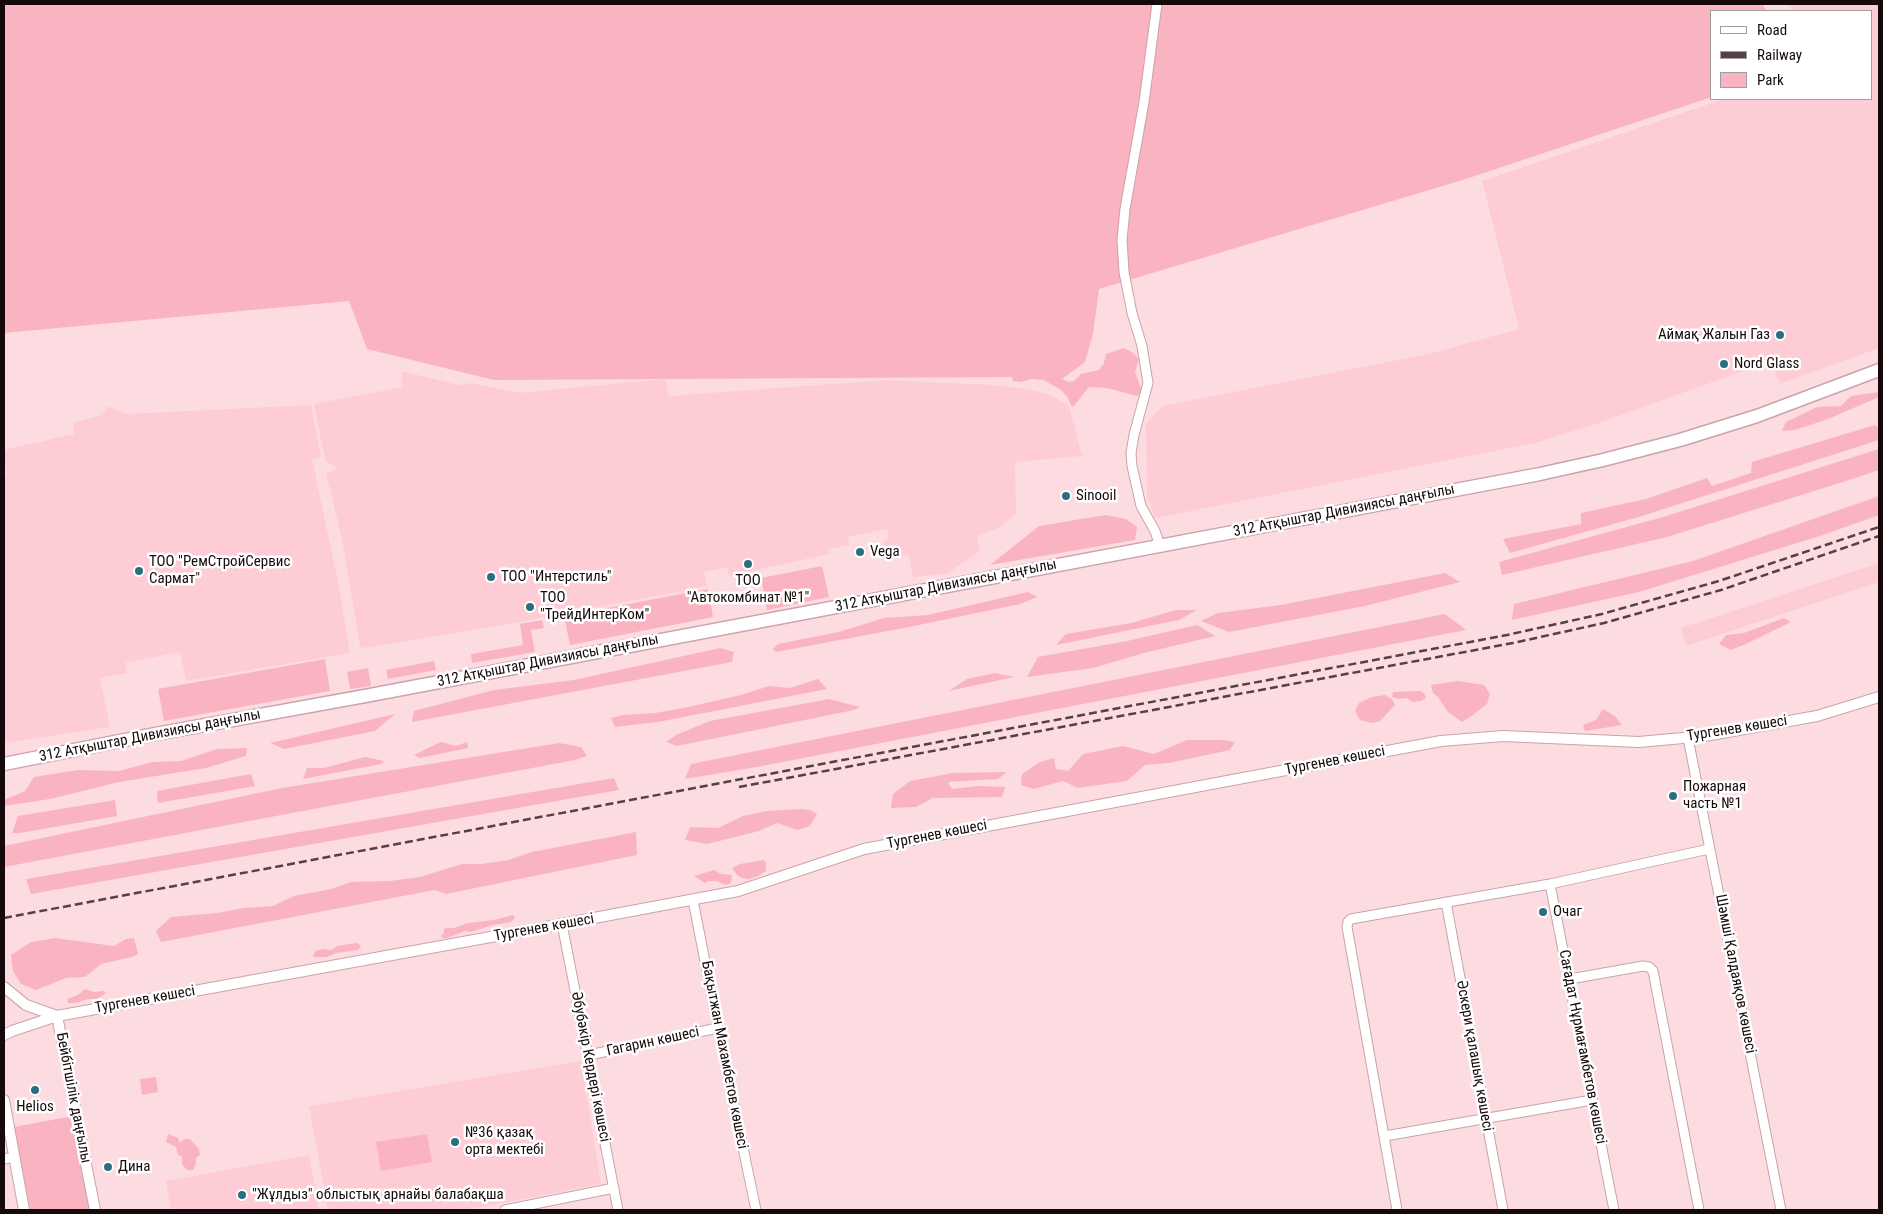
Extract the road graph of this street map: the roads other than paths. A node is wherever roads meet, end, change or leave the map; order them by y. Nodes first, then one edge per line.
1 (1157, 4) edge
2 (1879, 370) edge
3 (1160, 546) junction
4 (1879, 697) edge
5 (1688, 738) junction
6 (4, 764) edge
7 (1709, 849) junction
8 (1550, 884) junction
9 (693, 900) junction
10 (1446, 902) junction
11 (562, 924) junction
12 (1570, 979) junction
13 (4, 988) edge
14 (57, 1016) junction
15 (718, 1028) junction
16 (4, 1035) edge
17 (589, 1056) junction
18 (4, 1100) edge
19 (1592, 1100) junction
20 (1486, 1119) junction
21 (1385, 1136) junction
22 (9, 1158) edge
23 (614, 1188) junction
24 (24, 1210) edge
25 (96, 1210) edge
26 (505, 1210) edge
27 (618, 1210) edge
28 (756, 1210) edge
29 (1397, 1210) edge
30 (1503, 1210) edge
31 (1614, 1210) edge
32 (1699, 1210) edge
33 (1781, 1210) edge

1 - 3 street
2 - 3 highway, 312 Атқыштар Дивизиясы даңғылы
3 - 6 highway, 312 Атқыштар Дивизиясы даңғылы
4 - 5 main road, Тургенев көшесі
5 - 7 street, Шәмші Қалдаяқов көшесі
5 - 9 main road, Тургенев көшесі
7 - 8 street
7 - 33 street, Шәмші Қалдаяқов көшесі
8 - 10 street
8 - 12 street, Сағадат Нұрмағамбетов көшесі
9 - 11 main road, Тургенев көшесі
9 - 15 street, Бақытжан Махамбетов көшесі
10 - 20 street, Әскери қалашық көшесі
10 - 21 street
11 - 14 main road, Тургенев көшесі
11 - 17 street, Әбубәкір Кердері көшесі
12 - 19 street, Сағадат Нұрмағамбетов көшесі
12 - 32 street
13 - 14 main road, Бейбітшілік даңғылы
14 - 16 main road, Тургенев көшесі
14 - 25 main road, Бейбітшілік даңғылы
15 - 17 street, Гагарин көшесі
15 - 28 street, Бақытжан Махамбетов көшесі
17 - 23 street, Әбубәкір Кердері көшесі
18 - 22 main road
19 - 20 street
19 - 31 street, Сағадат Нұрмағамбетов көшесі
20 - 21 street
20 - 30 street, Әскери қалашық көшесі
21 - 29 street
22 - 24 main road
23 - 26 street
23 - 27 street, Әбубәкір Кердері көшесі

